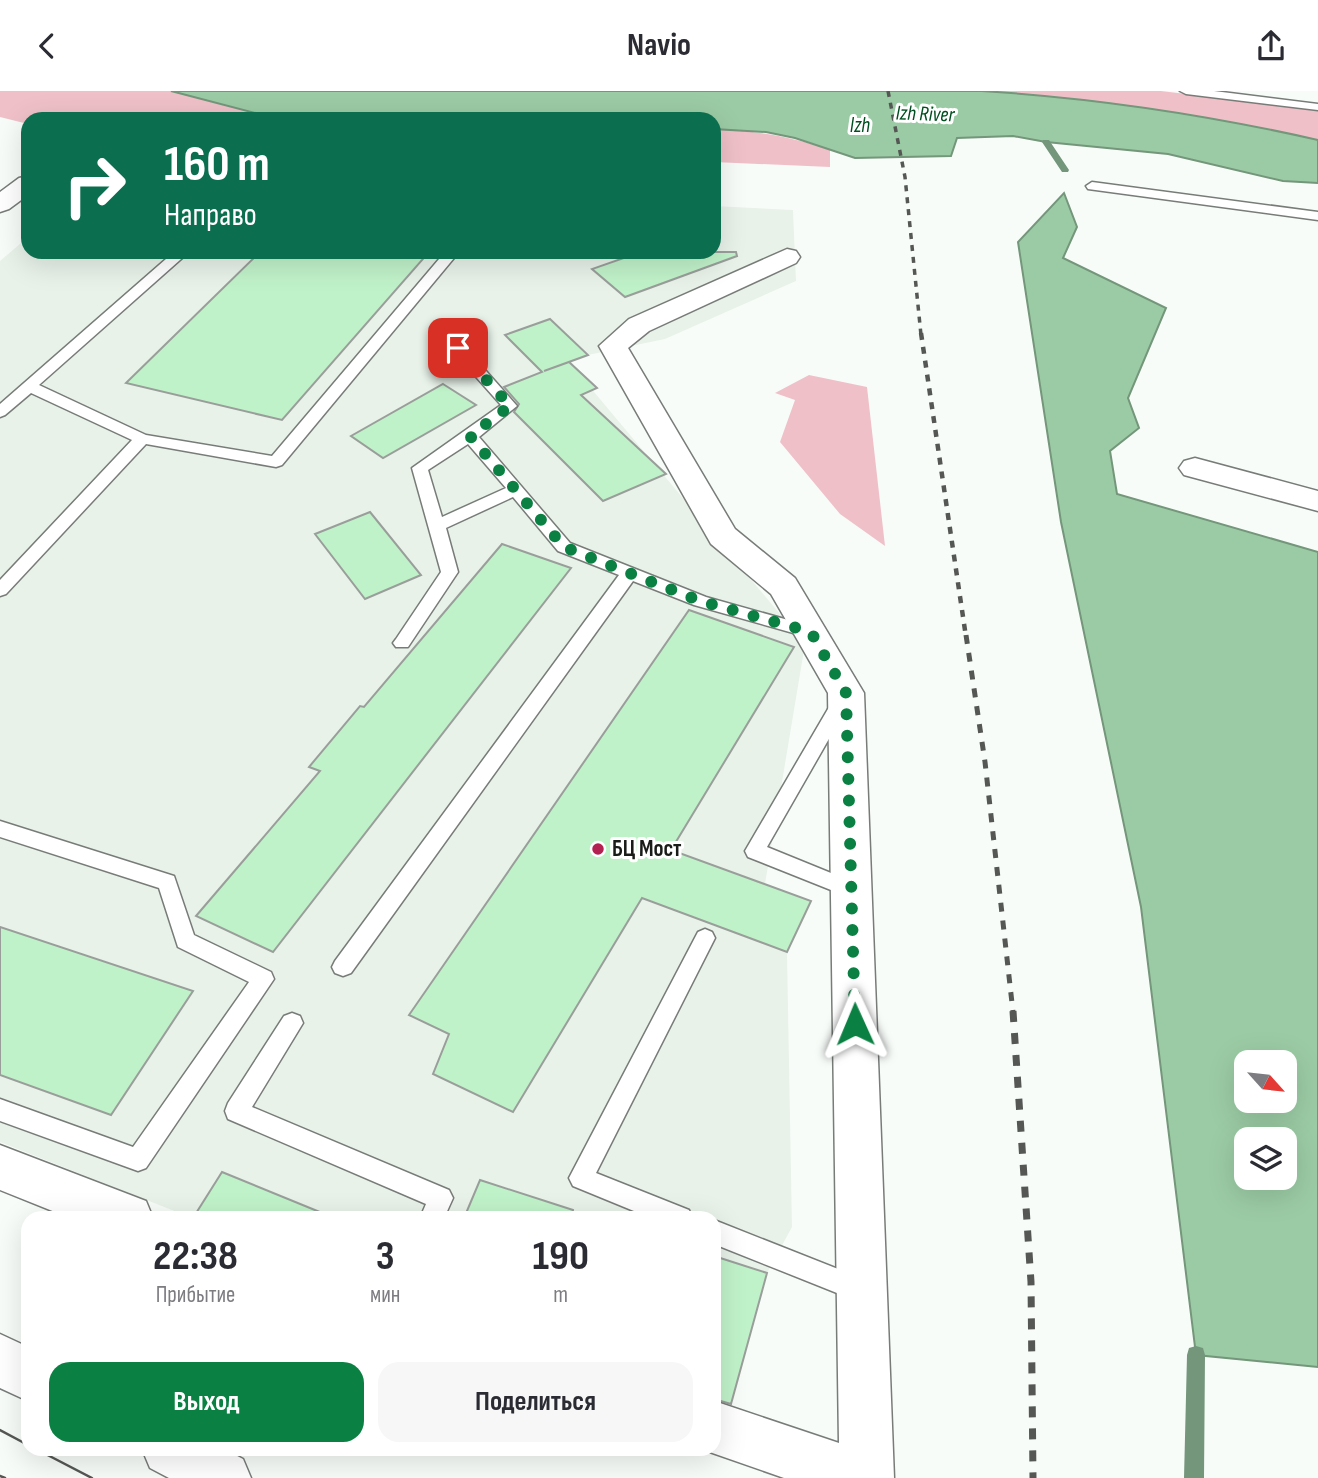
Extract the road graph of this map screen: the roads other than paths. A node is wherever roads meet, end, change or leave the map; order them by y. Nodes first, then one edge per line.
1 (1186, 91) edge
2 (1318, 107) edge
3 (1092, 186) dead end
4 (21, 188) edge
5 (0, 204) edge
6 (1318, 216) edge
7 (787, 257) dead end
8 (174, 259) edge
9 (446, 259) edge
10 (458, 348) dead end
11 (29, 386) junction
12 (0, 412) edge
13 (470, 436) junction
14 (142, 439) junction
15 (1195, 468) dead end
16 (515, 490) junction
17 (1318, 501) edge
18 (437, 526) junction
19 (630, 573) junction
20 (0, 590) edge
21 (811, 632) junction
22 (402, 643) dead end
23 (846, 693) junction
24 (0, 829) edge
25 (851, 890) junction
26 (705, 938) dead end
27 (343, 967) dead end
28 (292, 1023) dead end
29 (0, 1110) edge
30 (0, 1167) edge
31 (111, 1211) edge
32 (435, 1211) edge
33 (663, 1211) edge
34 (721, 1235) edge
35 (863, 1291) junction
36 (0, 1360) edge
37 (21, 1371) edge
38 (721, 1430) edge
39 (182, 1456) edge
40 (224, 1478) edge
41 (865, 1478) edge

1 - 2 lane
3 - 6 lane
4 - 5 street
7 - 21 street
8 - 11 lane
9 - 14 lane
10 - 13 lane
11 - 12 lane
11 - 14 lane
13 - 16 lane
13 - 18 lane
14 - 20 lane
15 - 17 street
16 - 18 lane
16 - 19 lane
18 - 22 lane
19 - 21 lane
19 - 27 lane
21 - 23 street
23 - 25 street
23 - 25 lane
24 - 29 lane
25 - 35 street
26 - 33 lane
28 - 32 lane
30 - 31 street
34 - 35 lane
35 - 41 street
36 - 37 street
38 - 41 street
39 - 40 street

